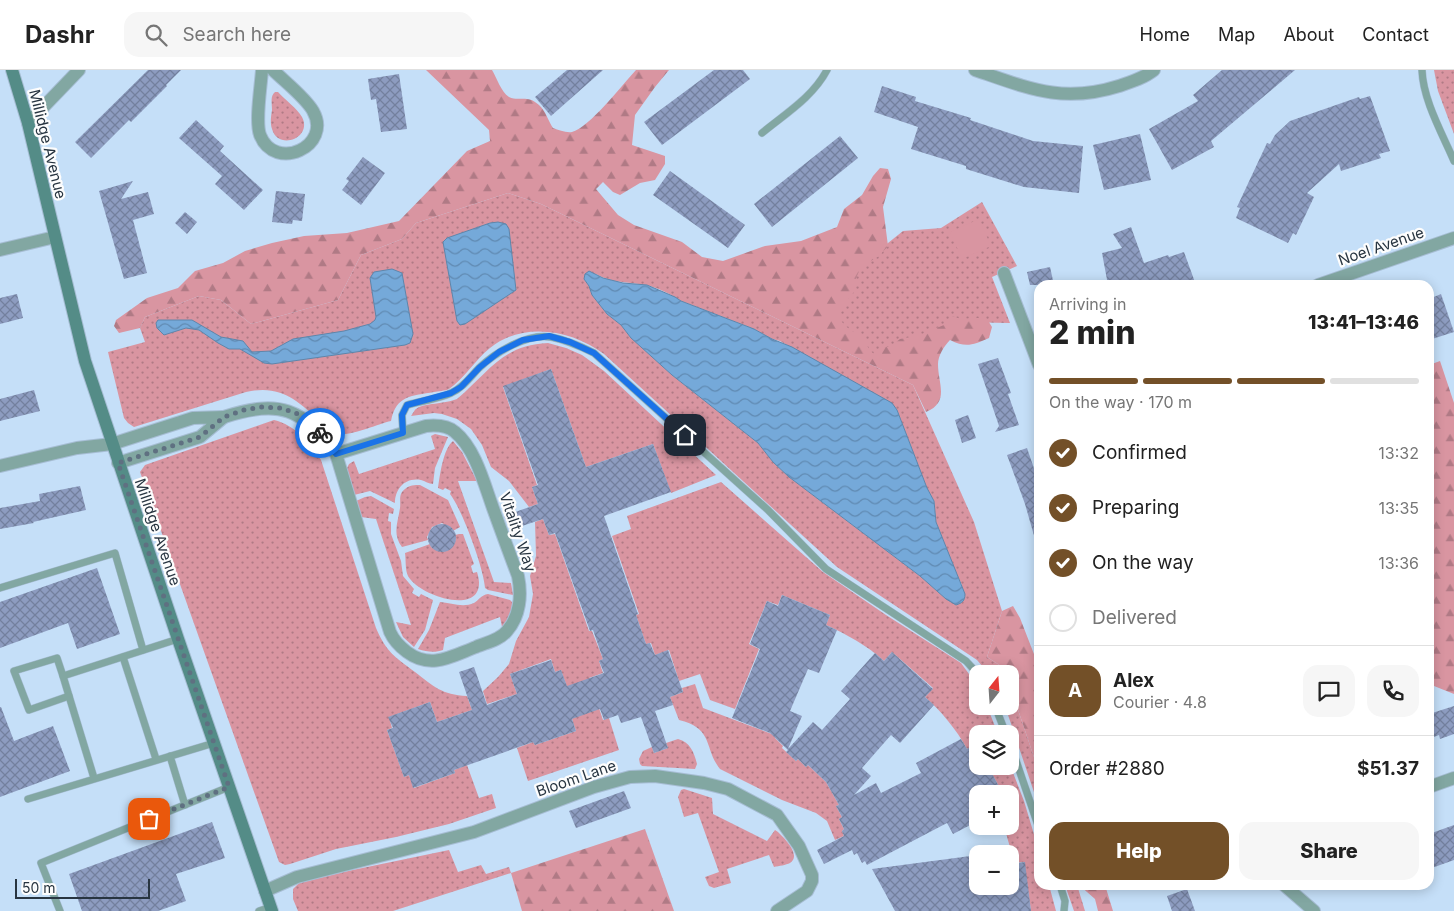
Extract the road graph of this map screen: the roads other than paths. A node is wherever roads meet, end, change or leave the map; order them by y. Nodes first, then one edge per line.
1 (12, 70) edge
2 (79, 70) edge
3 (262, 70) edge
4 (273, 70) edge
5 (827, 70) edge
6 (975, 70) edge
7 (1154, 70) edge
8 (1422, 70) edge
9 (28, 123) junction
10 (762, 133) dead end
11 (1454, 161) edge
12 (55, 237) junction
13 (1454, 238) edge
14 (0, 250) edge
15 (1004, 273) dead end
16 (1332, 280) edge
17 (1034, 353) edge
18 (224, 417) junction
19 (403, 433) junction
20 (112, 444) junction
21 (336, 454) junction
22 (118, 463) junction
23 (0, 466) edge
24 (0, 588) edge
25 (178, 639) junction
26 (143, 650) junction
27 (123, 657) junction
28 (970, 665) edge
29 (63, 676) junction
30 (69, 696) junction
31 (214, 743) junction
32 (170, 756) junction
33 (156, 759) junction
34 (1019, 769) edge
35 (94, 778) junction
36 (1454, 778) edge
37 (1434, 785) edge
38 (229, 787) junction
39 (28, 799) dead end
40 (185, 805) junction
41 (1034, 813) edge
42 (1062, 890) edge
43 (1290, 890) edge
44 (265, 891) junction
45 (268, 910) edge
46 (60, 911) edge
47 (777, 911) edge
48 (1064, 911) edge
49 (1314, 911) edge

1 - 9 street, Millidge Avenue
2 - 9 street
3 - 4 street
5 - 10 lane
6 - 7 street
8 - 11 lane
9 - 12 street, Millidge Avenue
12 - 14 street
12 - 20 street, Millidge Avenue
13 - 16 street, Noel Avenue
15 - 17 street
18 - 20 street, Vitality Way
18 - 21 street, Vitality Way
18 - 22 street, Vitality Way
19 - 21 street, Vitality Way
19 - 21 street, Vitality Way
19 - 28 lane
20 - 22 street, Millidge Avenue
20 - 23 street, Vitality Way
22 - 25 street, Millidge Avenue
24 - 26 lane
25 - 26 lane
25 - 31 street, Millidge Avenue
26 - 27 lane
27 - 29 lane
27 - 33 lane
29 - 30 lane
29 - 30 lane
30 - 35 lane
31 - 32 lane
31 - 38 street, Millidge Avenue
32 - 33 lane
32 - 40 lane
33 - 35 lane
34 - 41 lane
35 - 39 lane
36 - 37 street
38 - 40 lane
38 - 44 street, Millidge Avenue
40 - 46 lane
42 - 48 lane
43 - 49 street
44 - 45 street, Millidge Avenue
44 - 47 street, Bloom Lane

